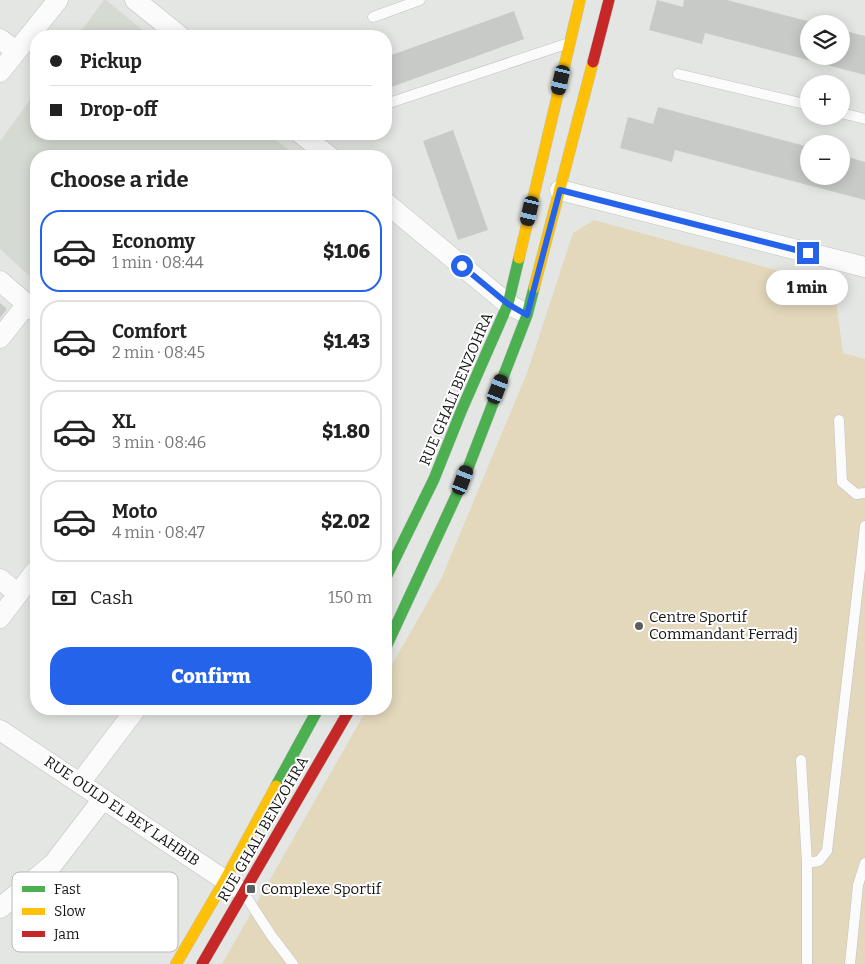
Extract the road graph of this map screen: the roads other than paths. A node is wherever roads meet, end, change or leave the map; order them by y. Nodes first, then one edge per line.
1 (58, 0) edge
2 (135, 0) edge
3 (420, 0) edge
4 (580, 0) edge
5 (609, 0) edge
6 (373, 17) dead end
7 (34, 30) edge
8 (172, 30) edge
9 (30, 35) edge
10 (0, 39) edge
11 (569, 43) junction
12 (16, 52) junction
13 (0, 72) edge
14 (678, 74) dead end
15 (392, 102) edge
16 (800, 103) edge
17 (850, 115) edge
18 (865, 119) edge
19 (309, 140) edge
20 (321, 150) edge
21 (560, 190) junction
22 (392, 208) edge
23 (865, 267) edge
24 (0, 281) edge
25 (508, 304) junction
26 (30, 307) edge
27 (30, 309) edge
28 (527, 315) junction
29 (0, 338) edge
30 (839, 420) dead end
31 (865, 493) edge
32 (865, 526) edge
33 (392, 565) edge
34 (30, 578) edge
35 (0, 579) edge
36 (18, 594) junction
37 (0, 618) edge
38 (392, 633) edge
39 (131, 715) edge
40 (315, 715) edge
41 (347, 715) edge
42 (0, 730) edge
43 (801, 760) dead end
44 (80, 783) junction
45 (103, 799) junction
46 (807, 863) junction
47 (865, 863) edge
48 (43, 872) edge
49 (225, 880) junction
50 (244, 893) junction
51 (12, 898) edge
52 (0, 908) edge
53 (176, 964) edge
54 (202, 964) edge
55 (294, 964) edge
56 (807, 964) edge
57 (850, 964) edge

1 - 7 street
2 - 8 street
3 - 6 lane
4 - 11 main road, RUE GHALI BENZOHRA
5 - 21 main road
9 - 12 street
10 - 12 street
11 - 15 lane
11 - 25 main road, RUE GHALI BENZOHRA
12 - 13 street
14 - 16 lane
17 - 18 lane
19 - 20 street
21 - 23 street
21 - 28 main road
22 - 25 street
24 - 26 street
25 - 28 street
25 - 33 main road, RUE GHALI BENZOHRA
27 - 29 street
28 - 38 main road
30 - 31 lane
32 - 46 lane
34 - 36 street
35 - 36 street
36 - 37 street
39 - 44 street
40 - 49 main road, RUE GHALI BENZOHRA
41 - 50 main road, RUE GHALI BENZOHRA
42 - 44 street, RUE OULD EL BEY LAHBIB
43 - 46 lane
44 - 45 street, RUE OULD EL BEY LAHBIB
45 - 48 street
45 - 49 street, RUE OULD EL BEY LAHBIB
46 - 56 lane
47 - 57 lane
49 - 50 street, RUE OULD EL BEY LAHBIB
49 - 53 main road, RUE GHALI BENZOHRA
50 - 54 main road, RUE GHALI BENZOHRA
50 - 55 lane
51 - 52 street

